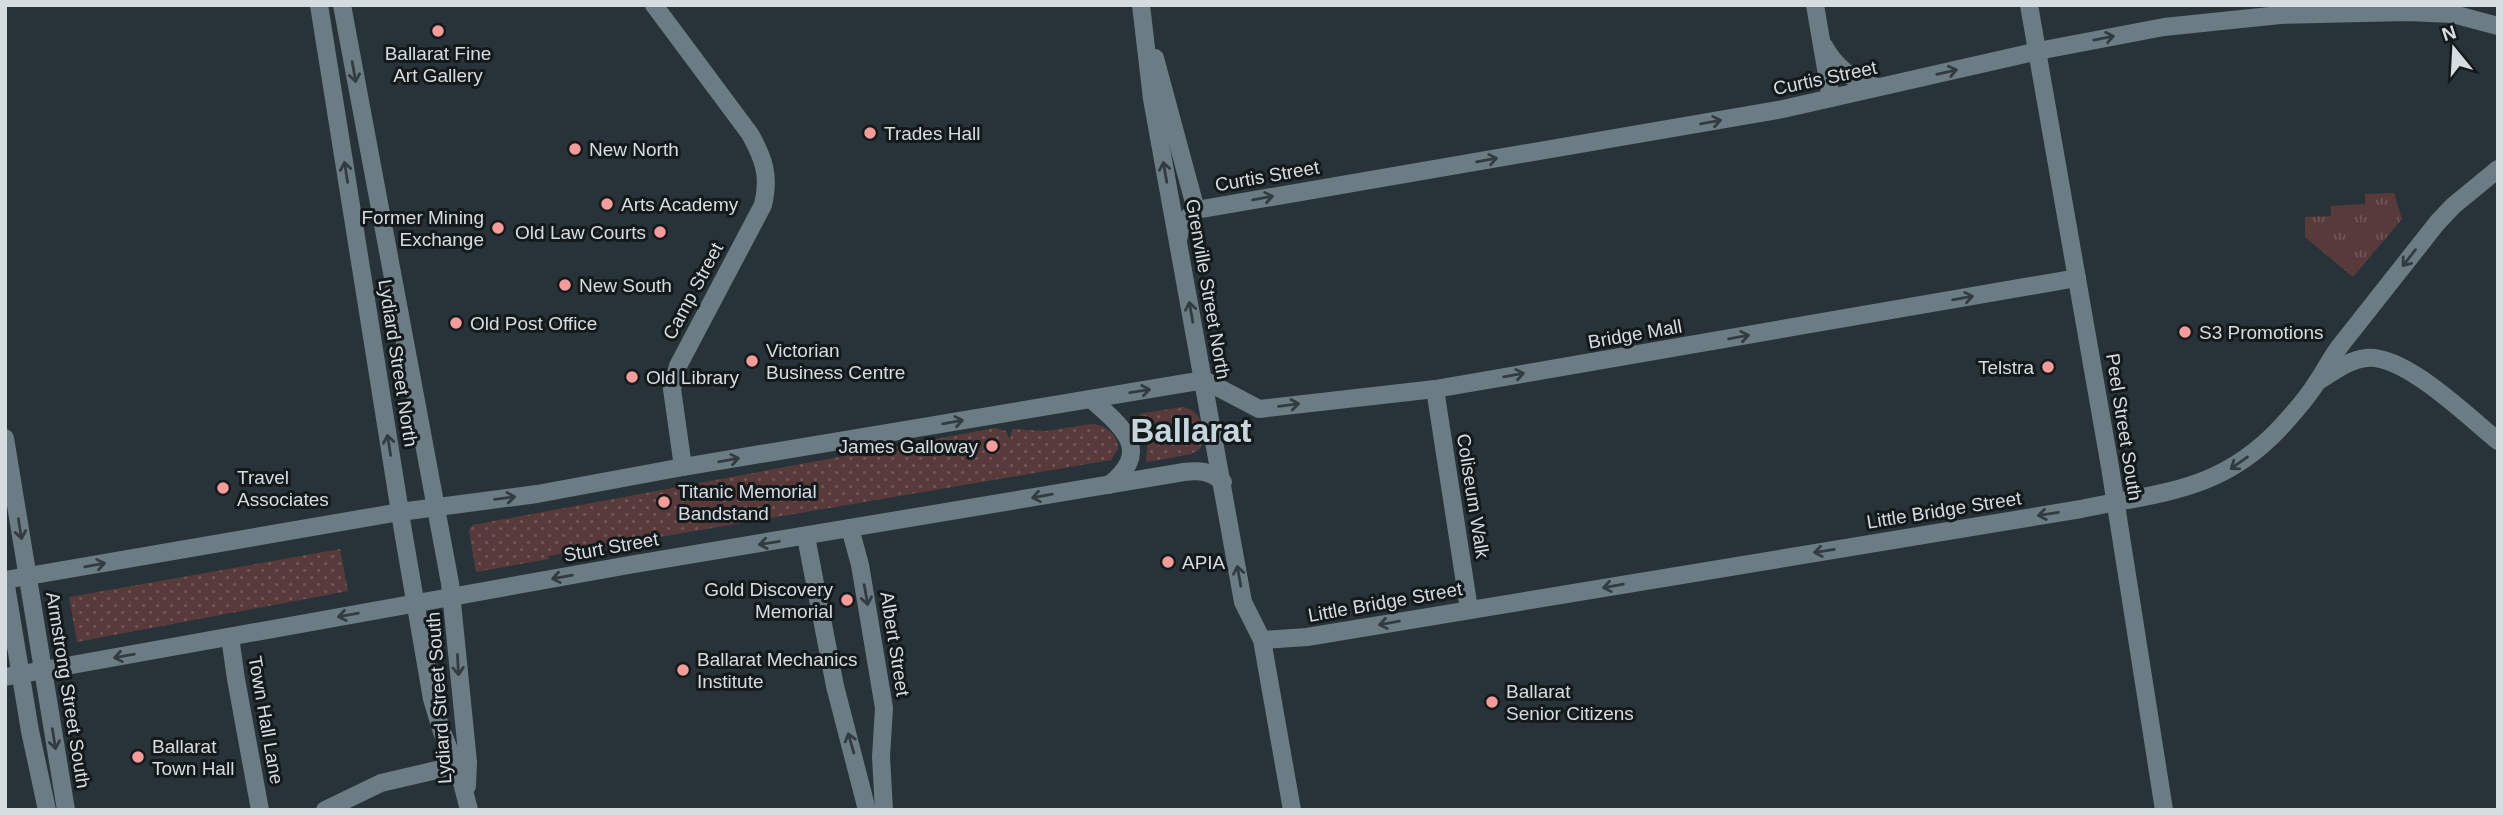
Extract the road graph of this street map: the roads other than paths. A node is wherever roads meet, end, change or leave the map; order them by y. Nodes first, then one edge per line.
1 (319, 5) edge
2 (342, 5) edge
3 (654, 5) edge
4 (1141, 5) edge
5 (1815, 5) edge
6 (2029, 5) edge
7 (2441, 5) edge
8 (2407, 12) junction
9 (1144, 24) junction
10 (2498, 26) edge
11 (1820, 36) junction
12 (2038, 51) junction
13 (1880, 87) junction
14 (1831, 98) junction
15 (2498, 169) edge
16 (1196, 209) junction
17 (1178, 239) junction
18 (2077, 278) junction
19 (1204, 380) junction
20 (2317, 382) junction
21 (1434, 389) junction
22 (1091, 399) junction
23 (5, 438) edge
24 (2498, 441) edge
25 (683, 467) junction
26 (1223, 482) junction
27 (1109, 485) junction
28 (2115, 503) junction
29 (437, 507) junction
30 (400, 512) junction
31 (850, 528) junction
32 (806, 537) junction
33 (28, 577) junction
34 (5, 580) edge
35 (452, 597) junction
36 (415, 603) junction
37 (1469, 610) junction
38 (230, 637) junction
39 (1262, 640) junction
40 (43, 671) junction
41 (13, 676) edge
42 (462, 764) junction
43 (468, 803) edge
44 (47, 810) edge
45 (66, 810) edge
46 (260, 810) edge
47 (325, 810) edge
48 (867, 810) edge
49 (884, 810) edge
50 (1292, 810) edge
51 (2164, 810) edge

30 -> 1 street, Lydiard Street North
2 -> 29 street, Lydiard Street North
3 - 25 street, Camp Street
4 - 9 street, Grenville Street North
5 - 11 street
6 - 12 street, Peel Street South
7 - 8 street
8 - 10 street, Curtis Street
12 -> 8 street, Curtis Street
9 - 16 street, Grenville Street North
17 -> 9 street, Grenville Street North
11 - 13 street
11 - 14 street
13 -> 12 street, Curtis Street
12 - 18 street, Peel Street South
13 - 14 street, Curtis Street
16 -> 14 street, Curtis Street
15 -> 20 street, Little Bridge Street
16 - 17 street, Curtis Street
19 -> 17 street, Grenville Street North
21 -> 18 street, Bridge Mall
18 - 28 street, Peel Street South
19 -> 21 street, Bridge Mall
22 -> 19 street
19 - 26 street, Grenville Street North
20 - 24 street
20 -> 28 street, Little Bridge Street
21 - 37 street, Coliseum Walk
25 -> 22 street
22 - 27 street
23 -> 33 street, Armstrong Street South
29 -> 25 street
26 - 27 street, Sturt Street
39 -> 26 street, Grenville Street North
27 -> 31 street, Sturt Street
28 -> 37 street, Little Bridge Street
28 - 51 street, Peel Street South
29 - 30 street
29 - 35 street, Lydiard Street North
33 -> 30 street
30 - 36 street, Lydiard Street North
31 - 32 street, Sturt Street
31 -> 49 street, Albert Street
32 -> 35 street, Sturt Street
48 -> 32 street
33 - 34 street
33 - 40 street, Armstrong Street South
34 - 41 street
35 - 36 street, Sturt Street
35 -> 42 street, Lydiard Street South
36 -> 38 street, Sturt Street
36 - 42 street, Lydiard Street South
37 -> 39 street, Little Bridge Street
38 -> 40 street, Sturt Street
38 - 46 street, Town Hall Lane
39 - 50 street, Grenville Street North
40 - 41 street, Sturt Street
40 -> 45 street, Armstrong Street South
41 - 44 street
42 - 43 street, Lydiard Street South
42 - 47 street

